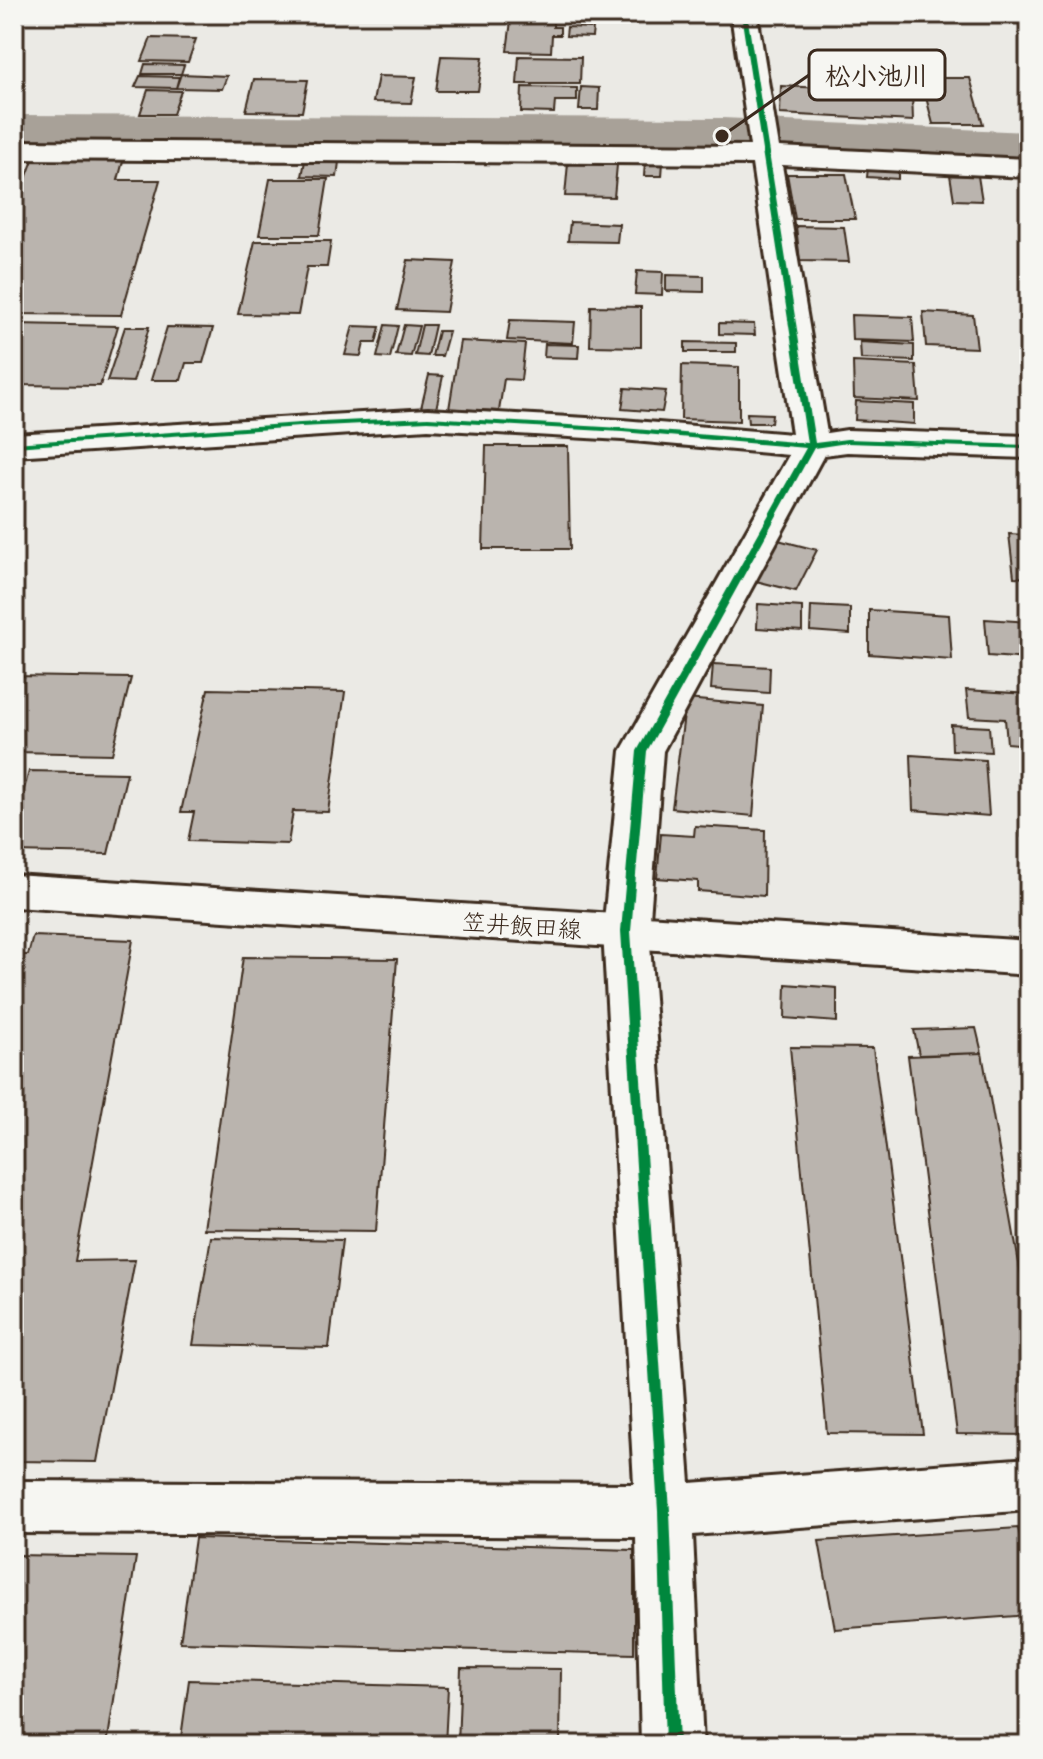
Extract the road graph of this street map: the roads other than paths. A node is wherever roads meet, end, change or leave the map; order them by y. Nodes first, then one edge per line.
1 (744, 14) edge
2 (765, 145) junction
3 (14, 150) edge
4 (1029, 168) edge
5 (14, 445) edge
6 (811, 446) junction
7 (1029, 447) edge
8 (14, 891) edge
9 (626, 931) junction
10 (1029, 958) edge
11 (1029, 1484) edge
12 (14, 1507) edge
13 (664, 1511) junction
14 (672, 1745) edge

1 - 2 street
2 - 3 street
2 - 4 street
2 - 6 street
5 - 6 street
6 - 7 street
6 - 9 street
8 - 9 street, 笠井飯田線
9 - 10 street, 笠井飯田線
9 - 13 street
11 - 13 street
12 - 13 street
13 - 14 street

